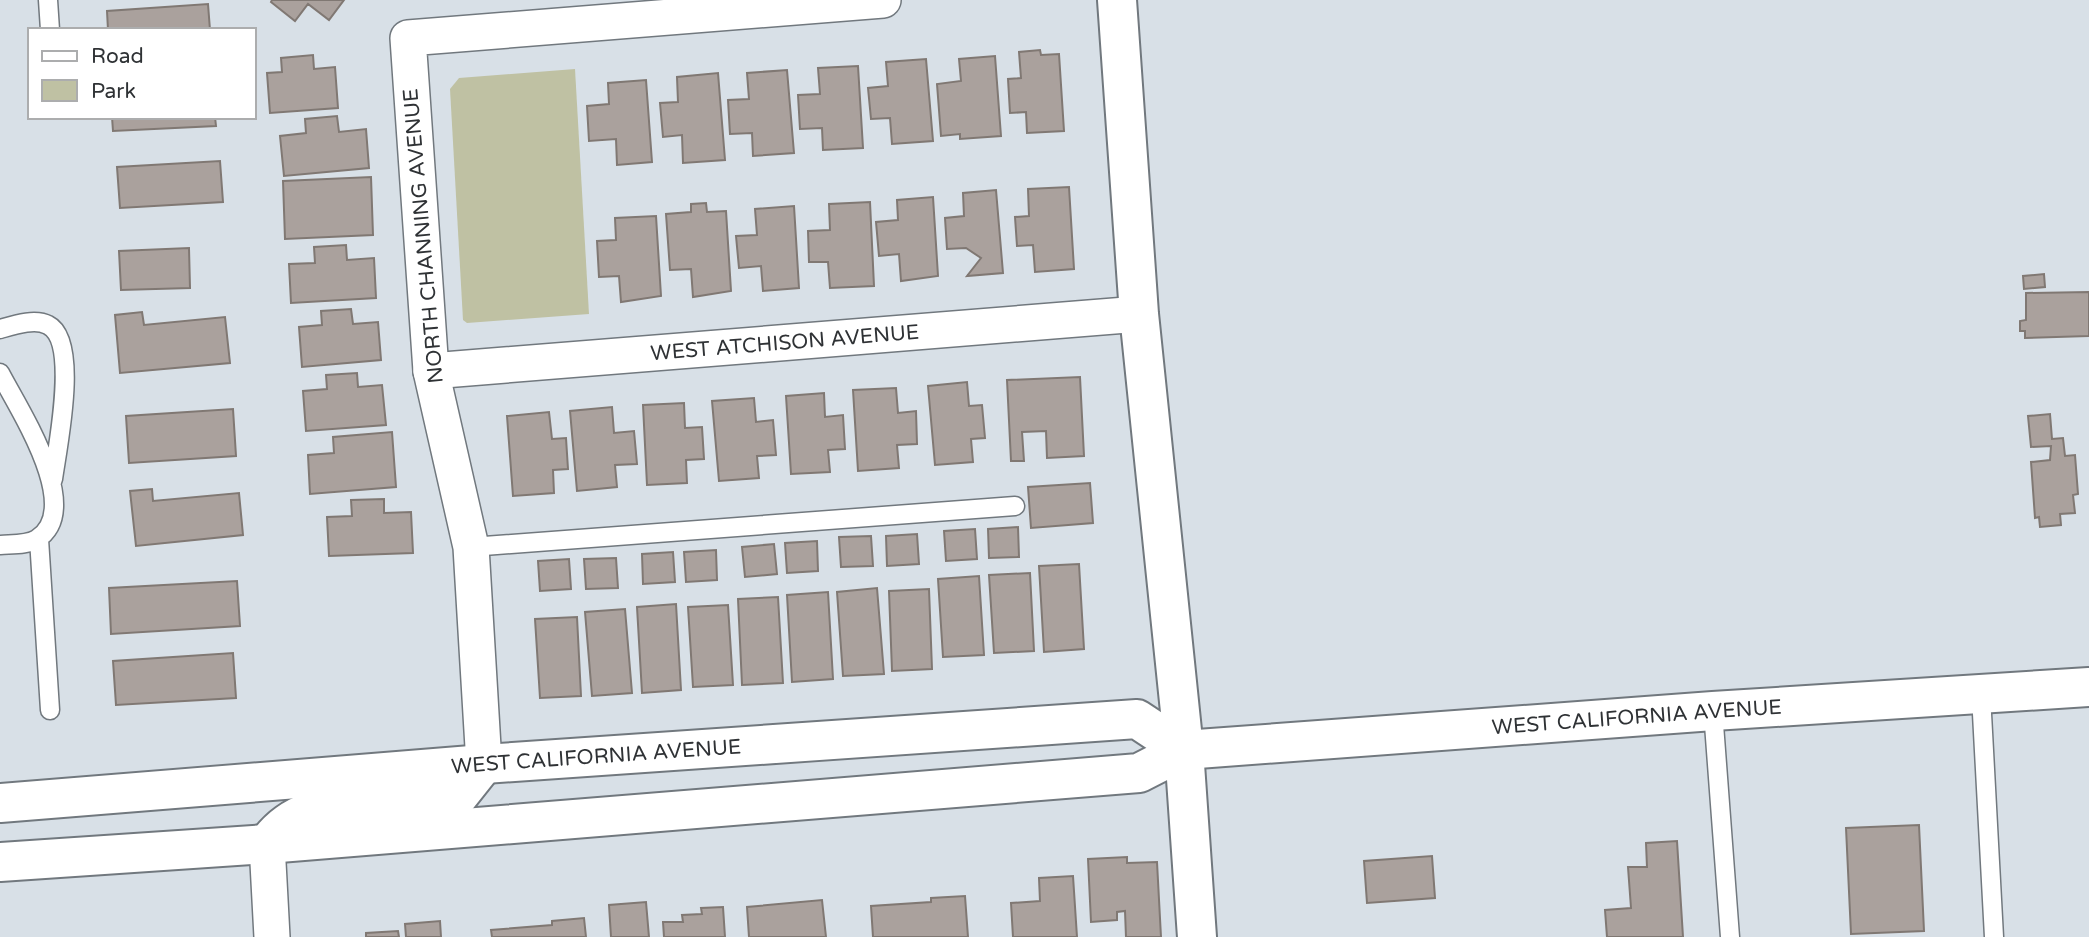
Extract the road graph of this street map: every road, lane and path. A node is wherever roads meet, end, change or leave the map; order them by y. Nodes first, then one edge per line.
1 (48, 0) edge
2 (883, 0) edge
3 (1117, 0) edge
4 (50, 28) edge
5 (1139, 314) junction
6 (0, 329) edge
7 (431, 370) junction
8 (0, 373) edge
9 (53, 482) junction
10 (1015, 506) dead end
11 (38, 539) junction
12 (0, 545) edge
13 (471, 547) junction
14 (2089, 687) edge
15 (1981, 695) junction
16 (50, 710) dead end
17 (1713, 711) junction
18 (1184, 750) junction
19 (485, 764) junction
20 (0, 803) edge
21 (267, 844) junction
22 (0, 862) edge
23 (272, 937) edge
24 (1197, 937) edge
25 (1730, 937) edge
26 (1994, 937) edge

1 - 4 lane
2 - 7 street, NORTH CHANNING AVENUE
3 - 5 main road
5 - 7 street, WEST ATCHISON AVENUE
5 - 18 main road
6 - 9 lane
7 - 13 street, NORTH CHANNING AVENUE
8 - 9 lane
9 - 11 lane
10 - 13 lane
11 - 12 lane
11 - 16 lane
13 - 19 street, NORTH CHANNING AVENUE
14 - 15 main road, WEST CALIFORNIA AVENUE
15 - 17 main road, WEST CALIFORNIA AVENUE
15 - 26 lane
17 - 18 main road, WEST CALIFORNIA AVENUE
17 - 25 lane
18 - 19 main road, WEST CALIFORNIA AVENUE
18 - 21 main road, WEST CALIFORNIA AVENUE
18 - 24 main road
19 - 20 main road, WEST CALIFORNIA AVENUE
19 - 21 main road
21 - 22 main road, WEST CALIFORNIA AVENUE
21 - 23 street

